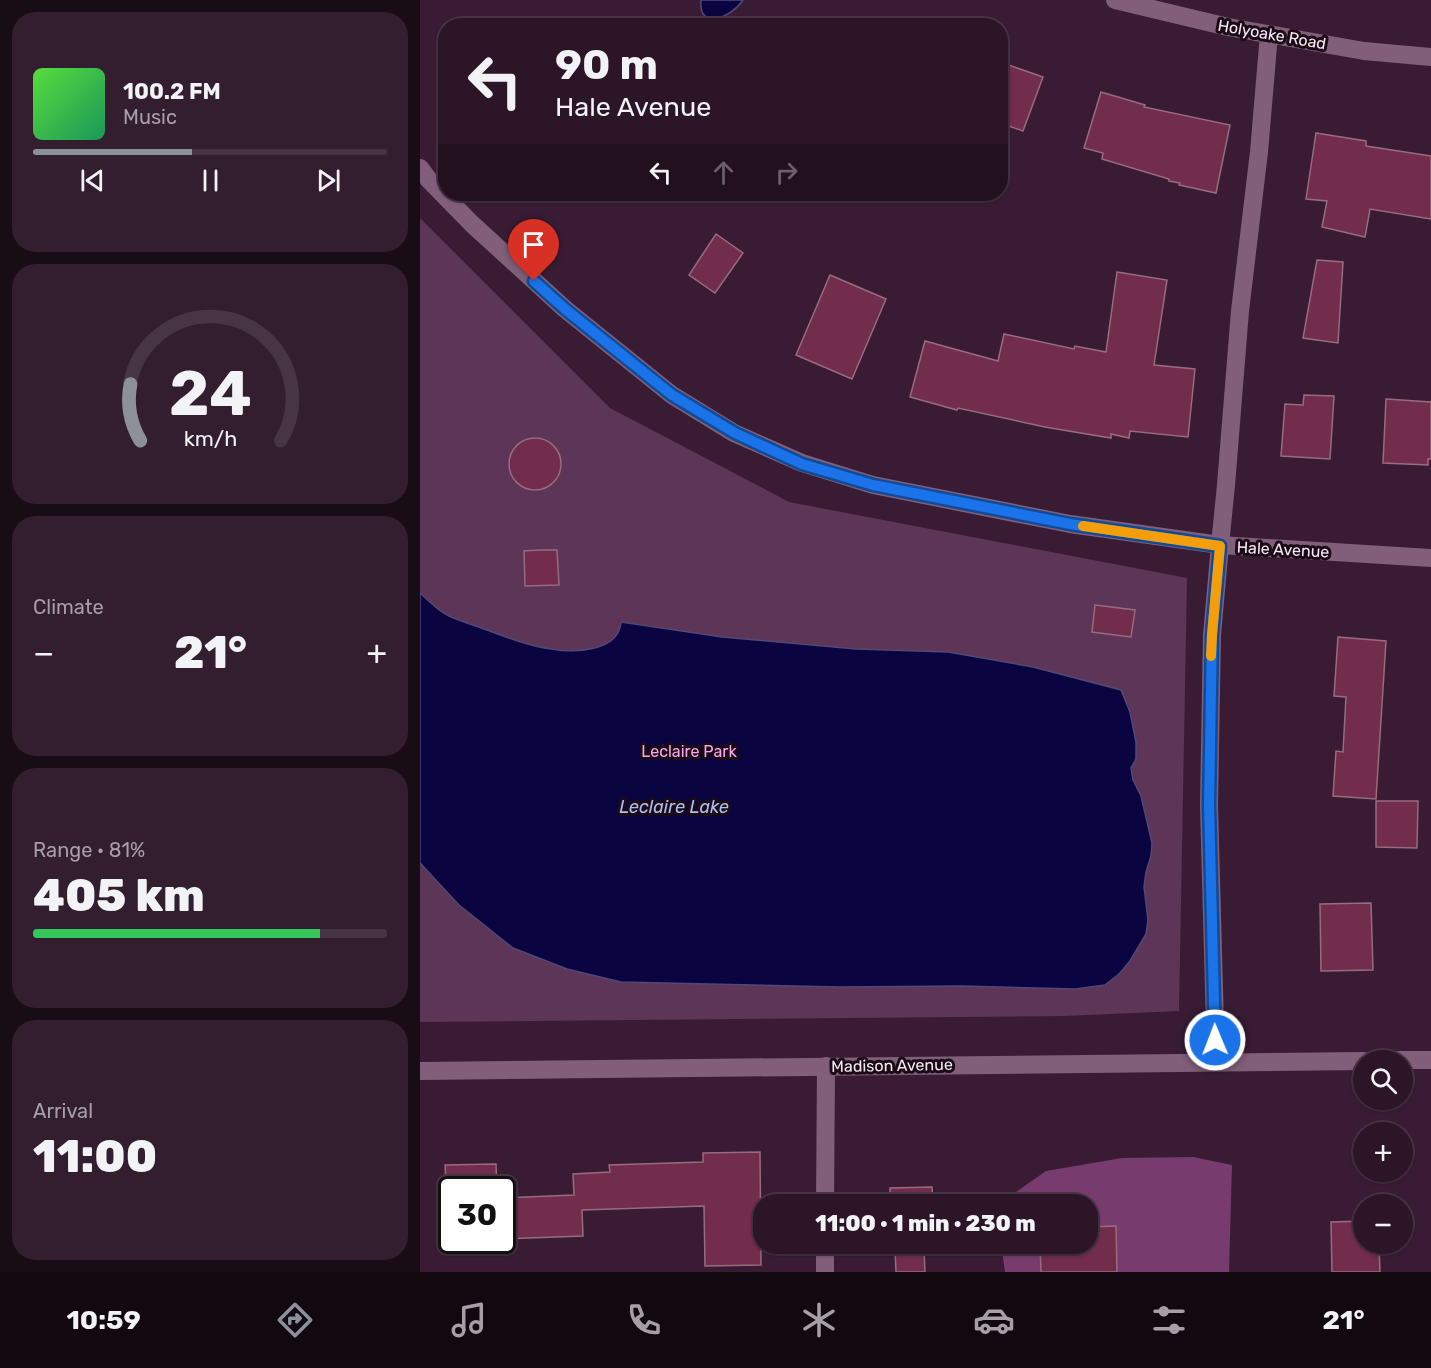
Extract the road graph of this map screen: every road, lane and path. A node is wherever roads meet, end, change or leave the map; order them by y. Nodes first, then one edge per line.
1 (1115, 0) edge
2 (1269, 34) junction
3 (1431, 57) edge
4 (423, 178) edge
5 (438, 192) edge
6 (448, 201) edge
7 (1220, 546) junction
8 (1431, 558) edge
9 (1413, 1060) edge
10 (1431, 1060) edge
11 (1353, 1061) edge
12 (1216, 1062) junction
13 (826, 1066) junction
14 (420, 1071) edge
15 (825, 1194) edge
16 (825, 1254) edge
17 (825, 1272) edge

1 - 2 street, Holyoake Road
2 - 3 street, Holyoake Road
2 - 7 street
4 - 5 street, Hale Avenue
6 - 7 street, Hale Avenue
7 - 8 street, Hale Avenue
7 - 12 street
9 - 10 street
11 - 12 street, Madison Avenue
12 - 13 street, Madison Avenue
13 - 14 street, Madison Avenue
13 - 15 street
16 - 17 street

